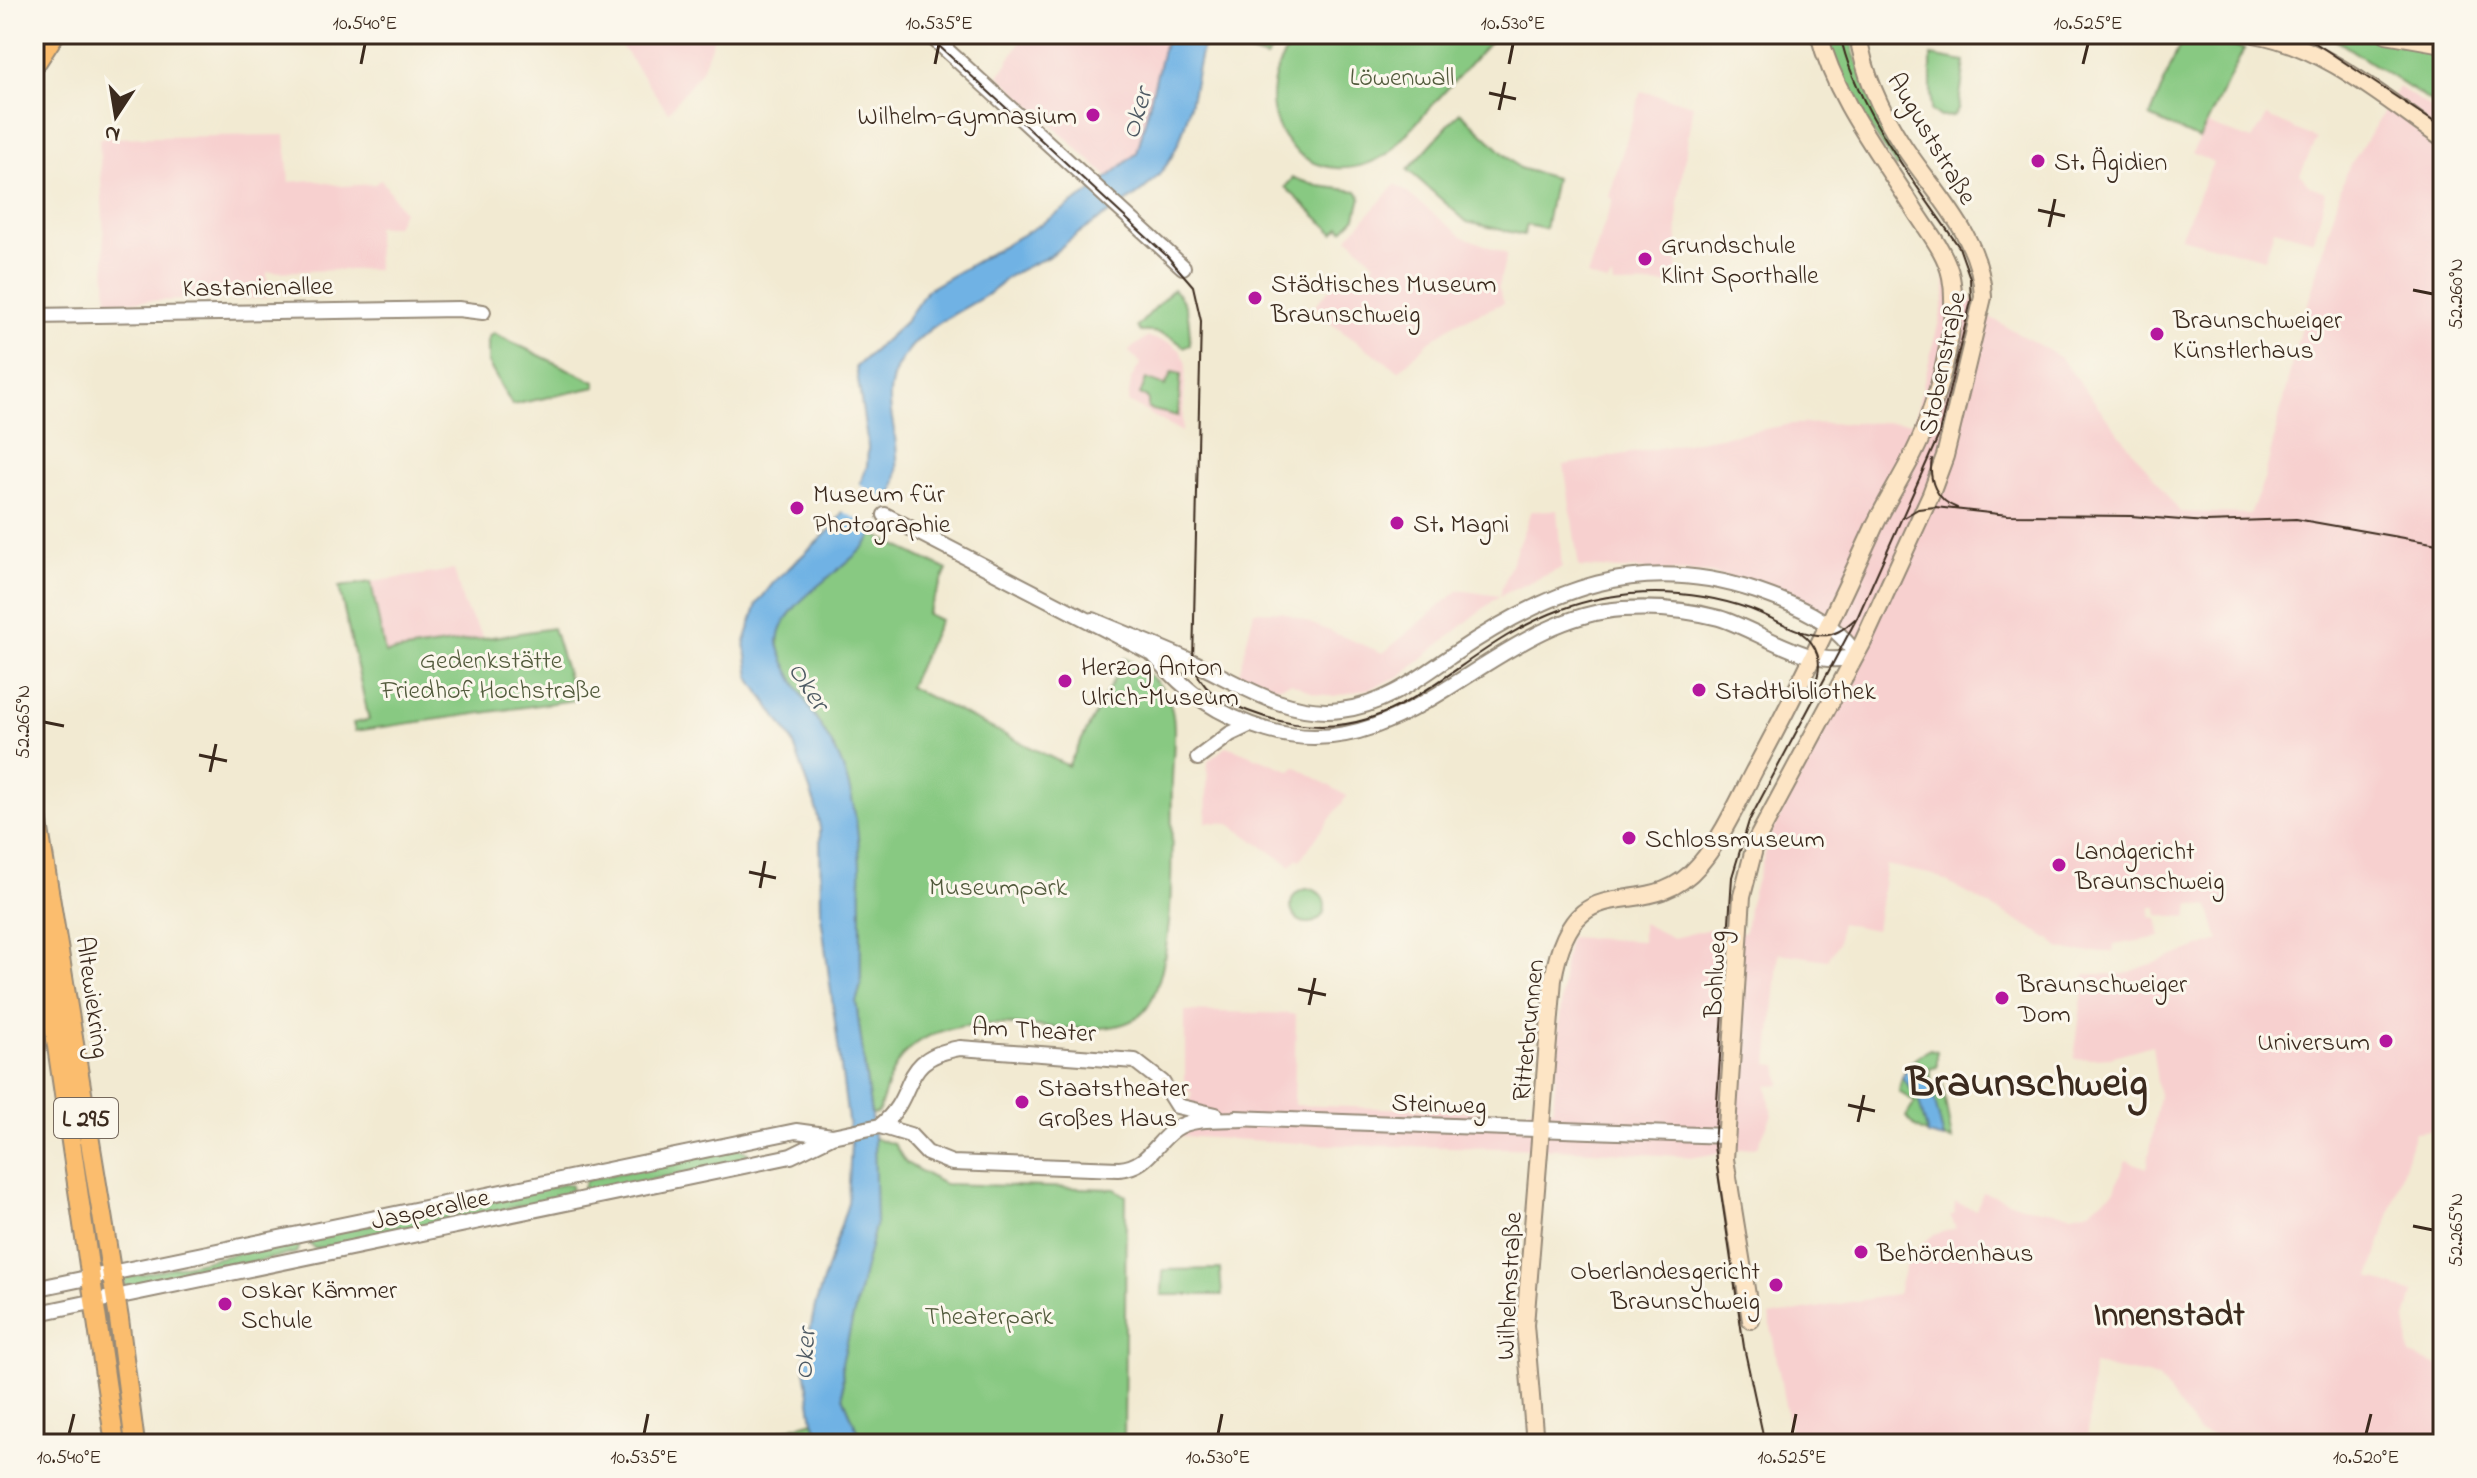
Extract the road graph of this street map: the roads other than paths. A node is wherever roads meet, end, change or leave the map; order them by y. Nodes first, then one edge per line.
1 (55, 34) edge
2 (929, 34) edge
3 (1819, 34) edge
4 (1858, 34) edge
5 (2254, 34) edge
6 (2386, 34) edge
7 (2443, 44) edge
8 (34, 66) edge
9 (2443, 139) edge
10 (1944, 258) joint
11 (1979, 263) joint
12 (1183, 267) dead end
13 (483, 312) dead end
14 (34, 316) edge
15 (1940, 472) joint
16 (885, 515) dead end
17 (1093, 620) junction
18 (1829, 626) junction
19 (1856, 655) junction
20 (1815, 657) junction
21 (1249, 725) junction
22 (1198, 758) dead end
23 (34, 799) edge
24 (34, 888) edge
25 (1168, 1095) joint
26 (1244, 1119) junction
27 (880, 1126) junction
28 (1542, 1131) junction
29 (910, 1135) joint
30 (832, 1136) junction
31 (1727, 1136) junction
32 (752, 1140) junction
33 (752, 1165) junction
34 (577, 1177) junction
35 (581, 1201) junction
36 (304, 1233) junction
37 (308, 1258) junction
38 (110, 1272) junction
39 (91, 1277) junction
40 (34, 1289) edge
41 (115, 1298) junction
42 (94, 1302) junction
43 (34, 1314) edge
44 (1751, 1320) dead end
45 (115, 1444) edge
46 (135, 1444) edge
47 (1535, 1444) edge

1 - 8 main road
2 - 12 street
3 - 10 main road, Auguststraße
4 - 11 main road, Auguststraße
5 - 9 main road
6 - 7 main road
10 - 18 main road, Stobenstraße
11 - 15 main road, Stobenstraße
13 - 14 street, Kastanienallee
15 - 19 main road, Bohlweg
16 - 17 street
17 - 18 street
17 - 21 street
18 - 19 street
18 - 20 main road
19 - 20 street
19 - 31 main road, Bohlweg
20 - 21 street
20 - 28 main road, Ritterbrunnen
21 - 22 street
23 - 38 main road, Altewiekring / L 295
24 - 39 main road, Altewiekring / L 295
25 - 26 street, Steinweg
25 - 27 street, Am Theater
26 - 28 street, Steinweg
26 - 29 street, Steinweg
27 - 29 street, Jasperallee
27 - 30 street, Jasperallee
28 - 31 street, Steinweg
28 - 47 main road, Wilhelmstraße
30 - 32 street, Jasperallee
30 - 33 street, Jasperallee
31 - 44 main road, Bohlweg
32 - 33 street
32 - 34 street, Jasperallee
33 - 35 street, Jasperallee
34 - 35 street
34 - 36 street, Jasperallee
35 - 37 street, Jasperallee
36 - 37 street
36 - 38 street, Jasperallee
37 - 41 street, Jasperallee
38 - 39 street, Jasperallee
38 - 41 main road, Altewiekring / L 295
39 - 40 street, Jasperallee
39 - 42 main road, Altewiekring / L 295
41 - 42 street, Jasperallee
41 - 46 main road, L 295
42 - 43 street, Jasperallee
42 - 45 main road, L 295

